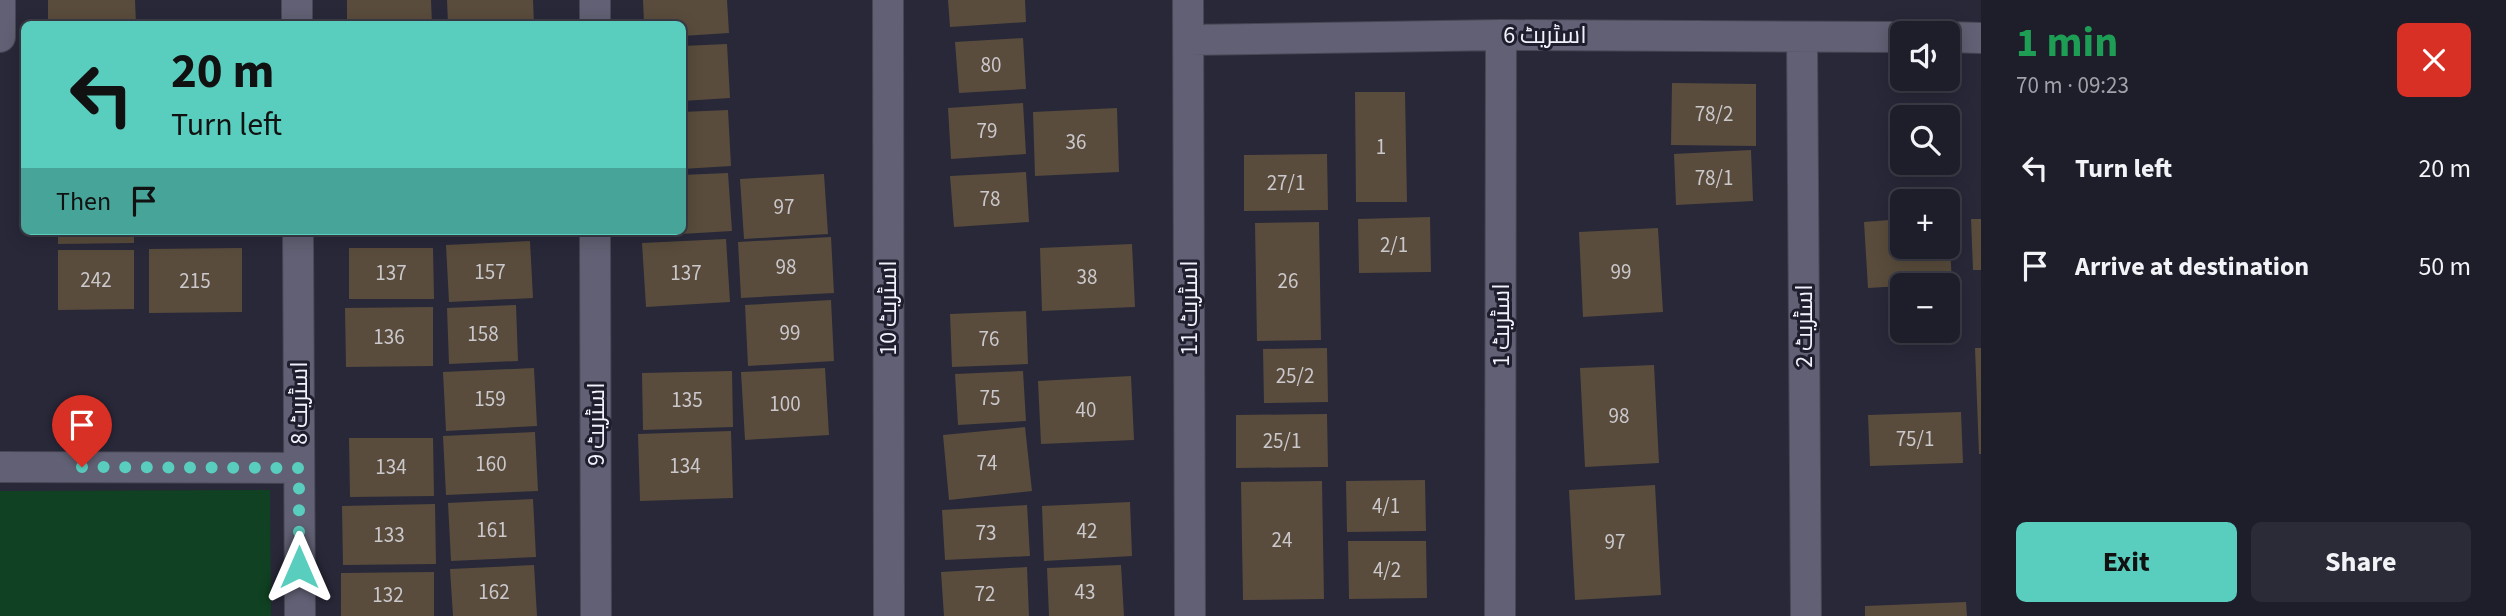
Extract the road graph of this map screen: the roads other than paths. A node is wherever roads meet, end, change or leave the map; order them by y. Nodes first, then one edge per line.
1 (0, 0) edge
2 (297, 0) edge
3 (595, 0) edge
4 (888, 0) edge
5 (1188, 0) edge
6 (297, 21) edge
7 (595, 21) edge
8 (1501, 35) junction
9 (0, 37) edge
10 (1802, 37) junction
11 (1890, 37) edge
12 (1960, 37) edge
13 (1981, 38) edge
14 (1189, 40) junction
15 (298, 235) edge
16 (595, 235) edge
17 (0, 467) edge
18 (299, 468) junction
19 (300, 616) edge
20 (596, 616) edge
21 (889, 616) edge
22 (1190, 616) edge
23 (1500, 616) edge
24 (1806, 616) edge

1 - 9 street
2 - 6 street
3 - 7 street
4 - 21 street, اسٹریٹ 10
5 - 14 street, اسٹریٹ 11
8 - 10 street, اسٹریٹ 6
8 - 14 street, اسٹریٹ 6
8 - 23 street, اسٹریٹ 1
10 - 11 street, اسٹریٹ 6
10 - 24 street, اسٹریٹ 2
12 - 13 street
14 - 22 street, اسٹریٹ 11
15 - 18 street, اسٹریٹ 8
16 - 20 street, اسٹریٹ 9
17 - 18 street
18 - 19 street, اسٹریٹ 8

